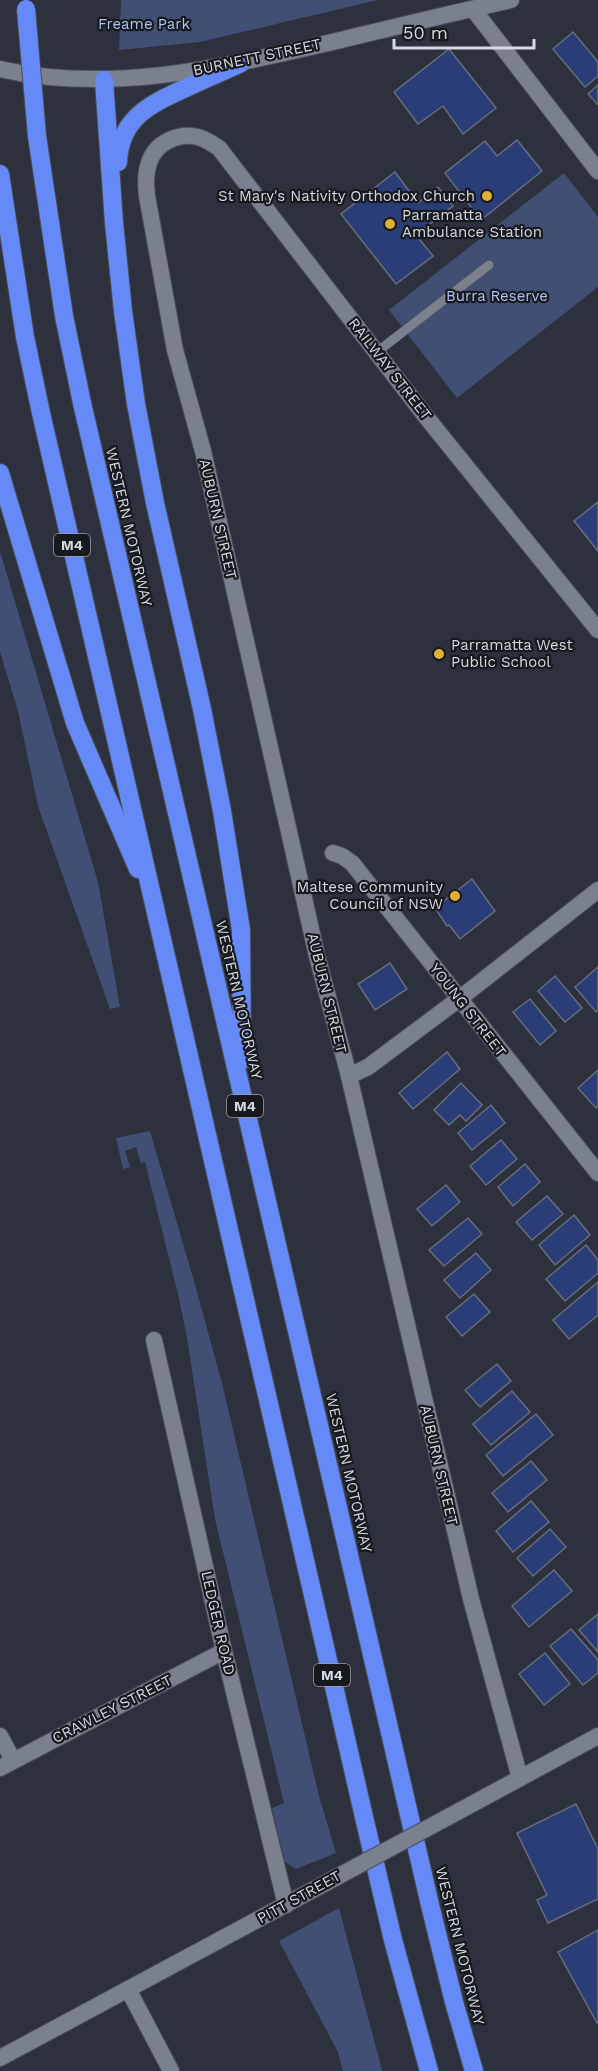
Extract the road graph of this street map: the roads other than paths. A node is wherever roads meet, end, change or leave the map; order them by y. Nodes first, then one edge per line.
1 (511, 0) edge
2 (26, 5) edge
3 (473, 9) junction
4 (241, 63) junction
5 (0, 69) edge
6 (104, 80) junction
7 (169, 141) joint
8 (598, 171) edge
9 (0, 174) edge
10 (114, 223) junction
11 (489, 265) dead end
12 (377, 352) junction
13 (0, 473) edge
14 (598, 630) edge
15 (333, 853) dead end
16 (598, 890) edge
17 (156, 912) junction
18 (459, 999) junction
19 (349, 1076) junction
20 (242, 1092) junction
21 (598, 1173) edge
22 (154, 1340) dead end
23 (224, 1651) junction
24 (0, 1736) edge
25 (598, 1736) edge
26 (7, 1764) edge
27 (520, 1778) junction
28 (286, 1905) junction
29 (128, 1989) junction
30 (0, 2058) edge
31 (171, 2071) edge
32 (429, 2071) edge
33 (474, 2071) edge

1 - 3 street, BURNETT STREET
2 - 20 highway, WESTERN MOTORWAY / M4, bridge
3 - 4 street, BURNETT STREET
3 - 8 street
4 - 6 street, BURNETT STREET
4 - 10 highway
5 - 6 street, BURNETT STREET
6 - 10 highway
7 - 12 street, RAILWAY STREET
7 - 19 street, AUBURN STREET
9 - 17 highway, M4
10 - 20 highway
11 - 12 lane
12 - 14 street, RAILWAY STREET
13 - 17 highway, M4
15 - 18 street, YOUNG STREET
16 - 18 street
17 - 32 highway, M4
18 - 19 street
18 - 21 street, YOUNG STREET
19 - 27 street, AUBURN STREET
20 - 33 highway, WESTERN MOTORWAY / M4
22 - 23 street, LEDGER ROAD
23 - 26 street, CRAWLEY STREET
23 - 28 street, LEDGER ROAD
24 - 26 street
25 - 27 street, PITT STREET
27 - 28 street, PITT STREET, bridge
28 - 29 street, PITT STREET
29 - 30 street, PITT STREET
29 - 31 street

